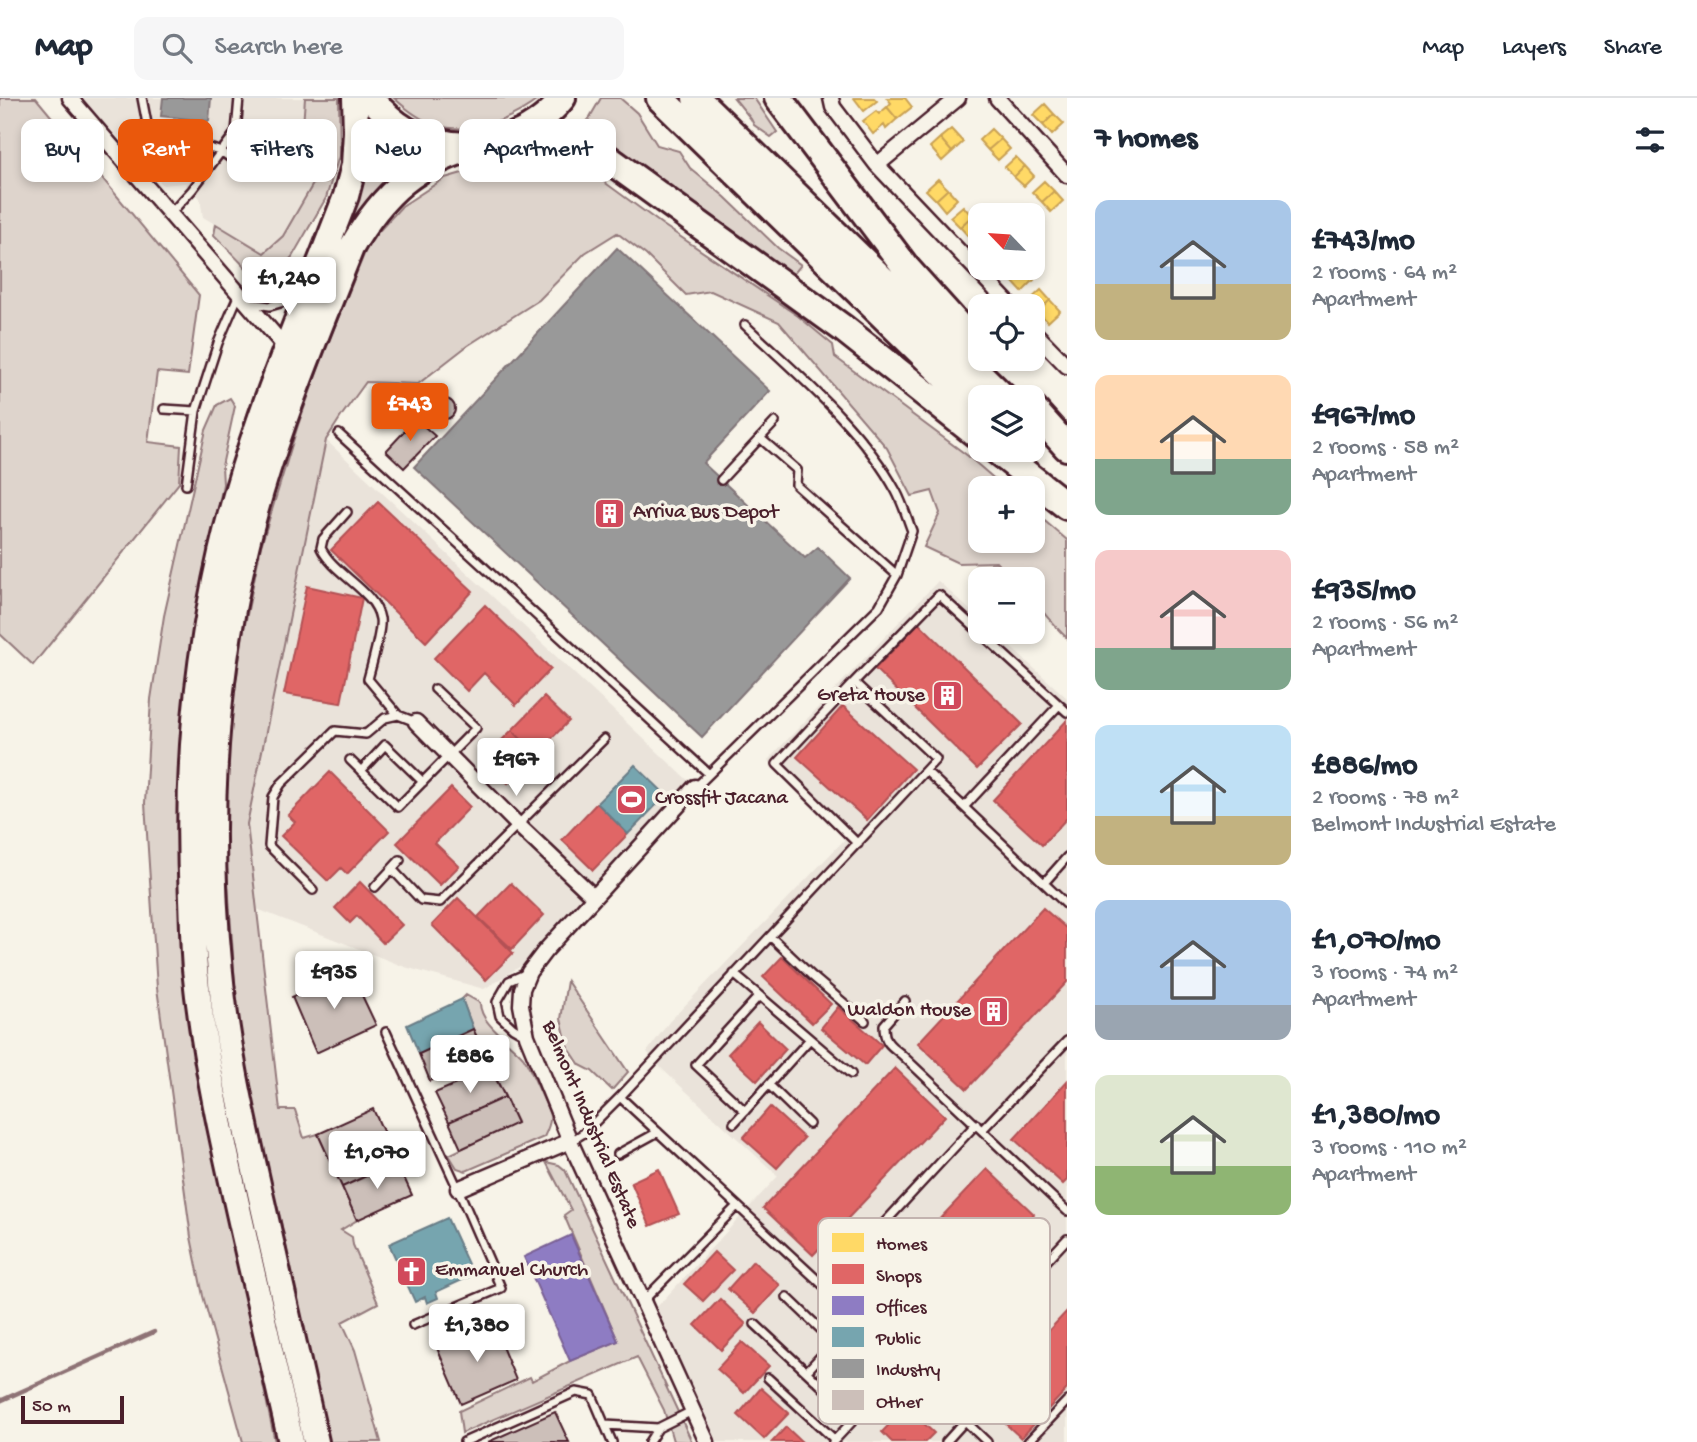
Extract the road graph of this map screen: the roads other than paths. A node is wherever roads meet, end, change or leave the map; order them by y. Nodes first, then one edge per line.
1 (69, 98) edge
2 (142, 98) edge
3 (239, 98) edge
4 (355, 98) edge
5 (371, 98) edge
6 (563, 98) edge
7 (660, 98) edge
8 (696, 98) edge
9 (778, 98) edge
10 (831, 98) edge
11 (958, 98) edge
12 (997, 98) edge
13 (542, 119) edge
14 (459, 145) edge
15 (459, 151) edge
16 (222, 152) junction
17 (227, 156) edge
18 (616, 165) edge
19 (877, 165) junction
20 (1067, 175) edge
21 (171, 214) junction
22 (307, 294) junction
23 (1000, 294) edge
24 (332, 295) junction
25 (243, 298) junction
26 (745, 325) dead end
27 (968, 337) edge
28 (1045, 343) edge
29 (286, 348) junction
30 (1067, 366) edge
31 (999, 371) edge
32 (991, 385) edge
33 (1012, 385) edge
34 (968, 398) edge
35 (164, 409) dead end
36 (196, 411) junction
37 (775, 422) dead end
38 (1045, 422) edge
39 (968, 428) edge
40 (339, 434) dead end
41 (760, 438) junction
42 (1045, 439) edge
43 (1067, 447) edge
44 (1067, 460) edge
45 (1011, 462) edge
46 (1033, 462) edge
47 (720, 480) dead end
48 (187, 485) dead end
49 (1067, 495) edge
50 (1067, 506) edge
51 (347, 512) dead end
52 (897, 575) junction
53 (854, 682) junction
54 (435, 689) dead end
55 (1059, 705) junction
56 (1067, 712) edge
57 (398, 715) junction
58 (416, 722) joint
59 (604, 739) dead end
60 (450, 756) junction
61 (350, 760) dead end
62 (360, 771) junction
63 (926, 771) junction
64 (708, 773) junction
65 (423, 782) junction
66 (695, 787) joint
67 (964, 807) junction
68 (517, 824) junction
69 (858, 844) junction
70 (1067, 857) edge
71 (400, 860) dead end
72 (392, 869) junction
73 (1044, 883) junction
74 (375, 887) dead end
75 (313, 890) dead end
76 (594, 897) junction
77 (1067, 905) edge
78 (771, 937) junction
79 (529, 972) junction
80 (734, 974) junction
81 (760, 996) junction
82 (905, 1001) dead end
83 (865, 1021) dead end
84 (386, 1032) dead end
85 (527, 1036) junction
86 (810, 1039) junction
87 (1067, 1041) edge
88 (851, 1074) dead end
89 (769, 1085) junction
90 (620, 1097) junction
91 (745, 1111) junction
92 (734, 1122) dead end
93 (808, 1124) dead end
94 (979, 1127) junction
95 (658, 1132) junction
96 (569, 1141) junction
97 (618, 1154) dead end
98 (458, 1189) junction
99 (737, 1206) junction
100 (1067, 1211) edge
101 (891, 1218) edge
102 (1067, 1239) edge
103 (1050, 1257) edge
104 (818, 1281) edge
105 (787, 1297) dead end
106 (643, 1302) junction
107 (755, 1324) dead end
108 (413, 1325) dead end
109 (818, 1327) edge
110 (818, 1359) edge
111 (807, 1371) junction
112 (768, 1378) dead end
113 (818, 1382) edge
114 (1067, 1401) edge
115 (692, 1411) junction
116 (1050, 1419) edge
117 (850, 1424) edge
118 (963, 1424) edge
119 (967, 1424) edge
120 (1045, 1424) edge
121 (605, 1425) junction
122 (658, 1428) junction
123 (834, 1441) edge
124 (291, 1442) edge
125 (316, 1442) edge
126 (464, 1442) edge
127 (612, 1442) edge
128 (649, 1442) edge
129 (706, 1442) edge
130 (946, 1442) edge
131 (987, 1442) edge
132 (1028, 1442) edge

1 - 21 street
2 - 16 lane
3 - 16 lane
4 - 22 highway
5 - 14 highway
6 - 13 highway
7 - 34 highway
8 - 32 highway
9 - 27 highway
10 - 19 street
11 - 19 street
12 - 20 street
15 - 24 highway
16 - 17 lane
16 - 21 lane
18 - 39 highway
19 - 23 street
21 - 25 street
22 - 25 lane
22 - 29 highway
24 - 29 street
24 - 125 highway
25 - 29 street
25 - 36 lane
26 - 52 lane
28 - 30 street
29 - 124 highway
31 - 33 highway
35 - 36 lane
36 - 48 lane
37 - 41 lane
38 - 43 highway
40 - 64 lane
41 - 47 lane
41 - 52 lane
42 - 44 highway
45 - 50 highway
46 - 49 highway
51 - 57 lane
52 - 64 lane
53 - 55 lane
53 - 63 lane
53 - 69 lane
54 - 60 lane
55 - 56 lane
55 - 67 lane
57 - 58 lane
57 - 75 lane
58 - 60 street
59 - 68 lane
60 - 65 lane
60 - 68 street
61 - 62 lane
62 - 65 lane
62 - 65 lane
63 - 67 lane
63 - 69 lane
64 - 66 lane
66 - 76 street, Belmont Industrial Estate
67 - 73 lane
68 - 72 lane
68 - 76 street
69 - 78 lane
70 - 73 lane
71 - 72 lane
72 - 74 lane
73 - 77 lane
76 - 79 street, Belmont Industrial Estate
78 - 80 lane
78 - 83 lane
79 - 85 street, Belmont Industrial Estate
79 - 85 lane
80 - 81 lane
80 - 90 lane
81 - 86 lane
81 - 91 lane
82 - 94 lane
84 - 98 lane
85 - 96 street, Belmont Industrial Estate
86 - 88 lane
86 - 89 lane
87 - 94 lane
89 - 91 lane
89 - 93 lane
90 - 95 lane
90 - 96 lane
91 - 92 lane
94 - 100 lane
94 - 101 lane
95 - 97 lane
95 - 99 lane
96 - 98 street
96 - 106 street, Belmont Industrial Estate
98 - 108 lane
99 - 104 lane
99 - 106 lane
102 - 103 lane
105 - 109 lane
106 - 115 street, Belmont Industrial Estate
107 - 111 lane
110 - 111 lane
111 - 113 lane
112 - 123 lane
114 - 116 lane
115 - 122 lane
115 - 129 street, Belmont Industrial Estate
117 - 123 lane
118 - 130 lane
119 - 131 lane
120 - 132 lane
121 - 122 lane
121 - 126 lane
121 - 127 lane
122 - 128 lane

